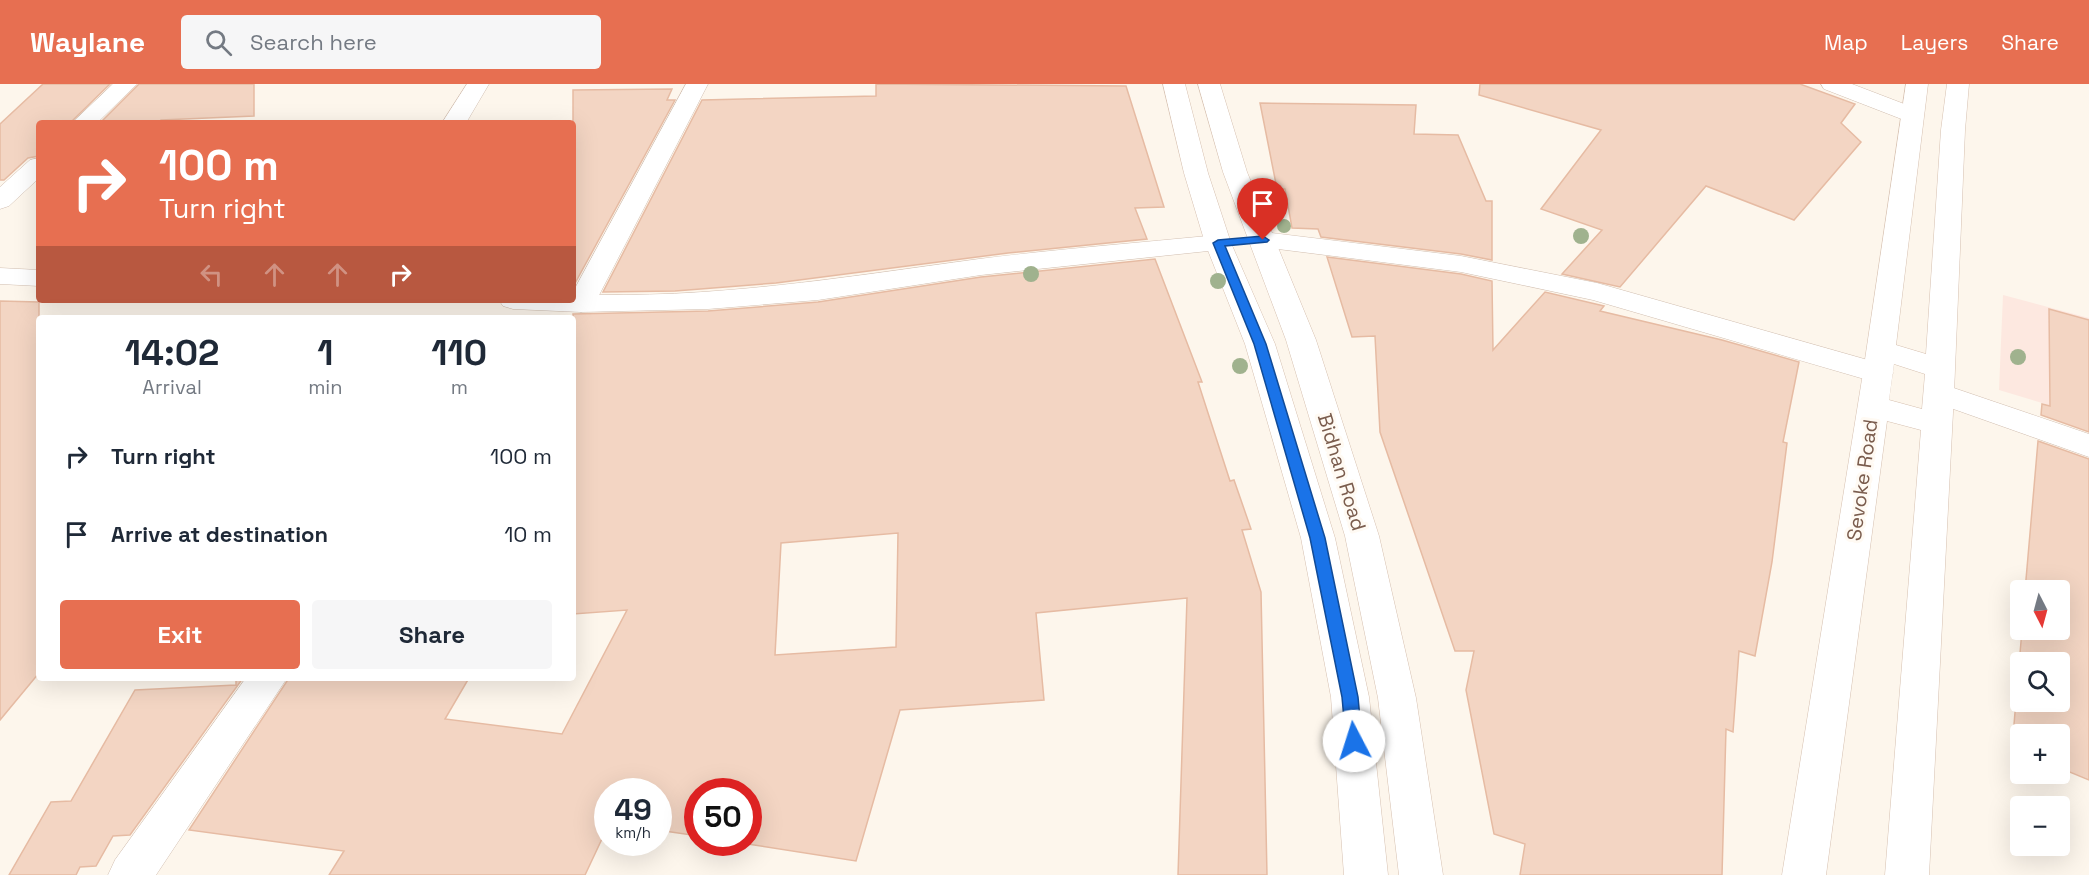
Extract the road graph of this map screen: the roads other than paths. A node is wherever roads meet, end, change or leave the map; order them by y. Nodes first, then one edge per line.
1 (126, 84) edge
2 (478, 84) edge
3 (697, 84) edge
4 (1174, 84) edge
5 (1209, 84) edge
6 (1832, 84) edge
7 (1958, 84) edge
8 (1914, 100) edge
9 (87, 120) edge
10 (456, 120) edge
11 (36, 168) edge
12 (0, 201) edge
13 (1263, 240) junction
14 (1218, 243) junction
15 (0, 276) edge
16 (36, 278) edge
17 (576, 303) edge
18 (581, 303) junction
19 (1879, 361) junction
20 (1939, 395) junction
21 (1873, 406) junction
22 (2089, 446) edge
23 (266, 681) edge
24 (130, 875) edge
25 (1366, 875) edge
26 (1421, 875) edge
27 (1804, 875) edge
28 (1907, 875) edge

1 - 9 main road
2 - 10 main road
3 - 18 main road
4 - 14 main road
5 - 13 main road, Bidhan Road
6 - 8 main road
7 - 20 main road
8 - 19 main road, Sevoke Road
11 - 12 main road
13 - 14 main road
13 - 19 main road
13 - 26 main road, Bidhan Road
14 - 18 main road
14 - 25 main road
15 - 16 main road
17 - 18 main road
19 - 20 main road
19 - 21 main road, Sevoke Road
20 - 21 main road
20 - 22 main road
20 - 28 main road
21 - 27 main road, Sevoke Road
23 - 24 main road

